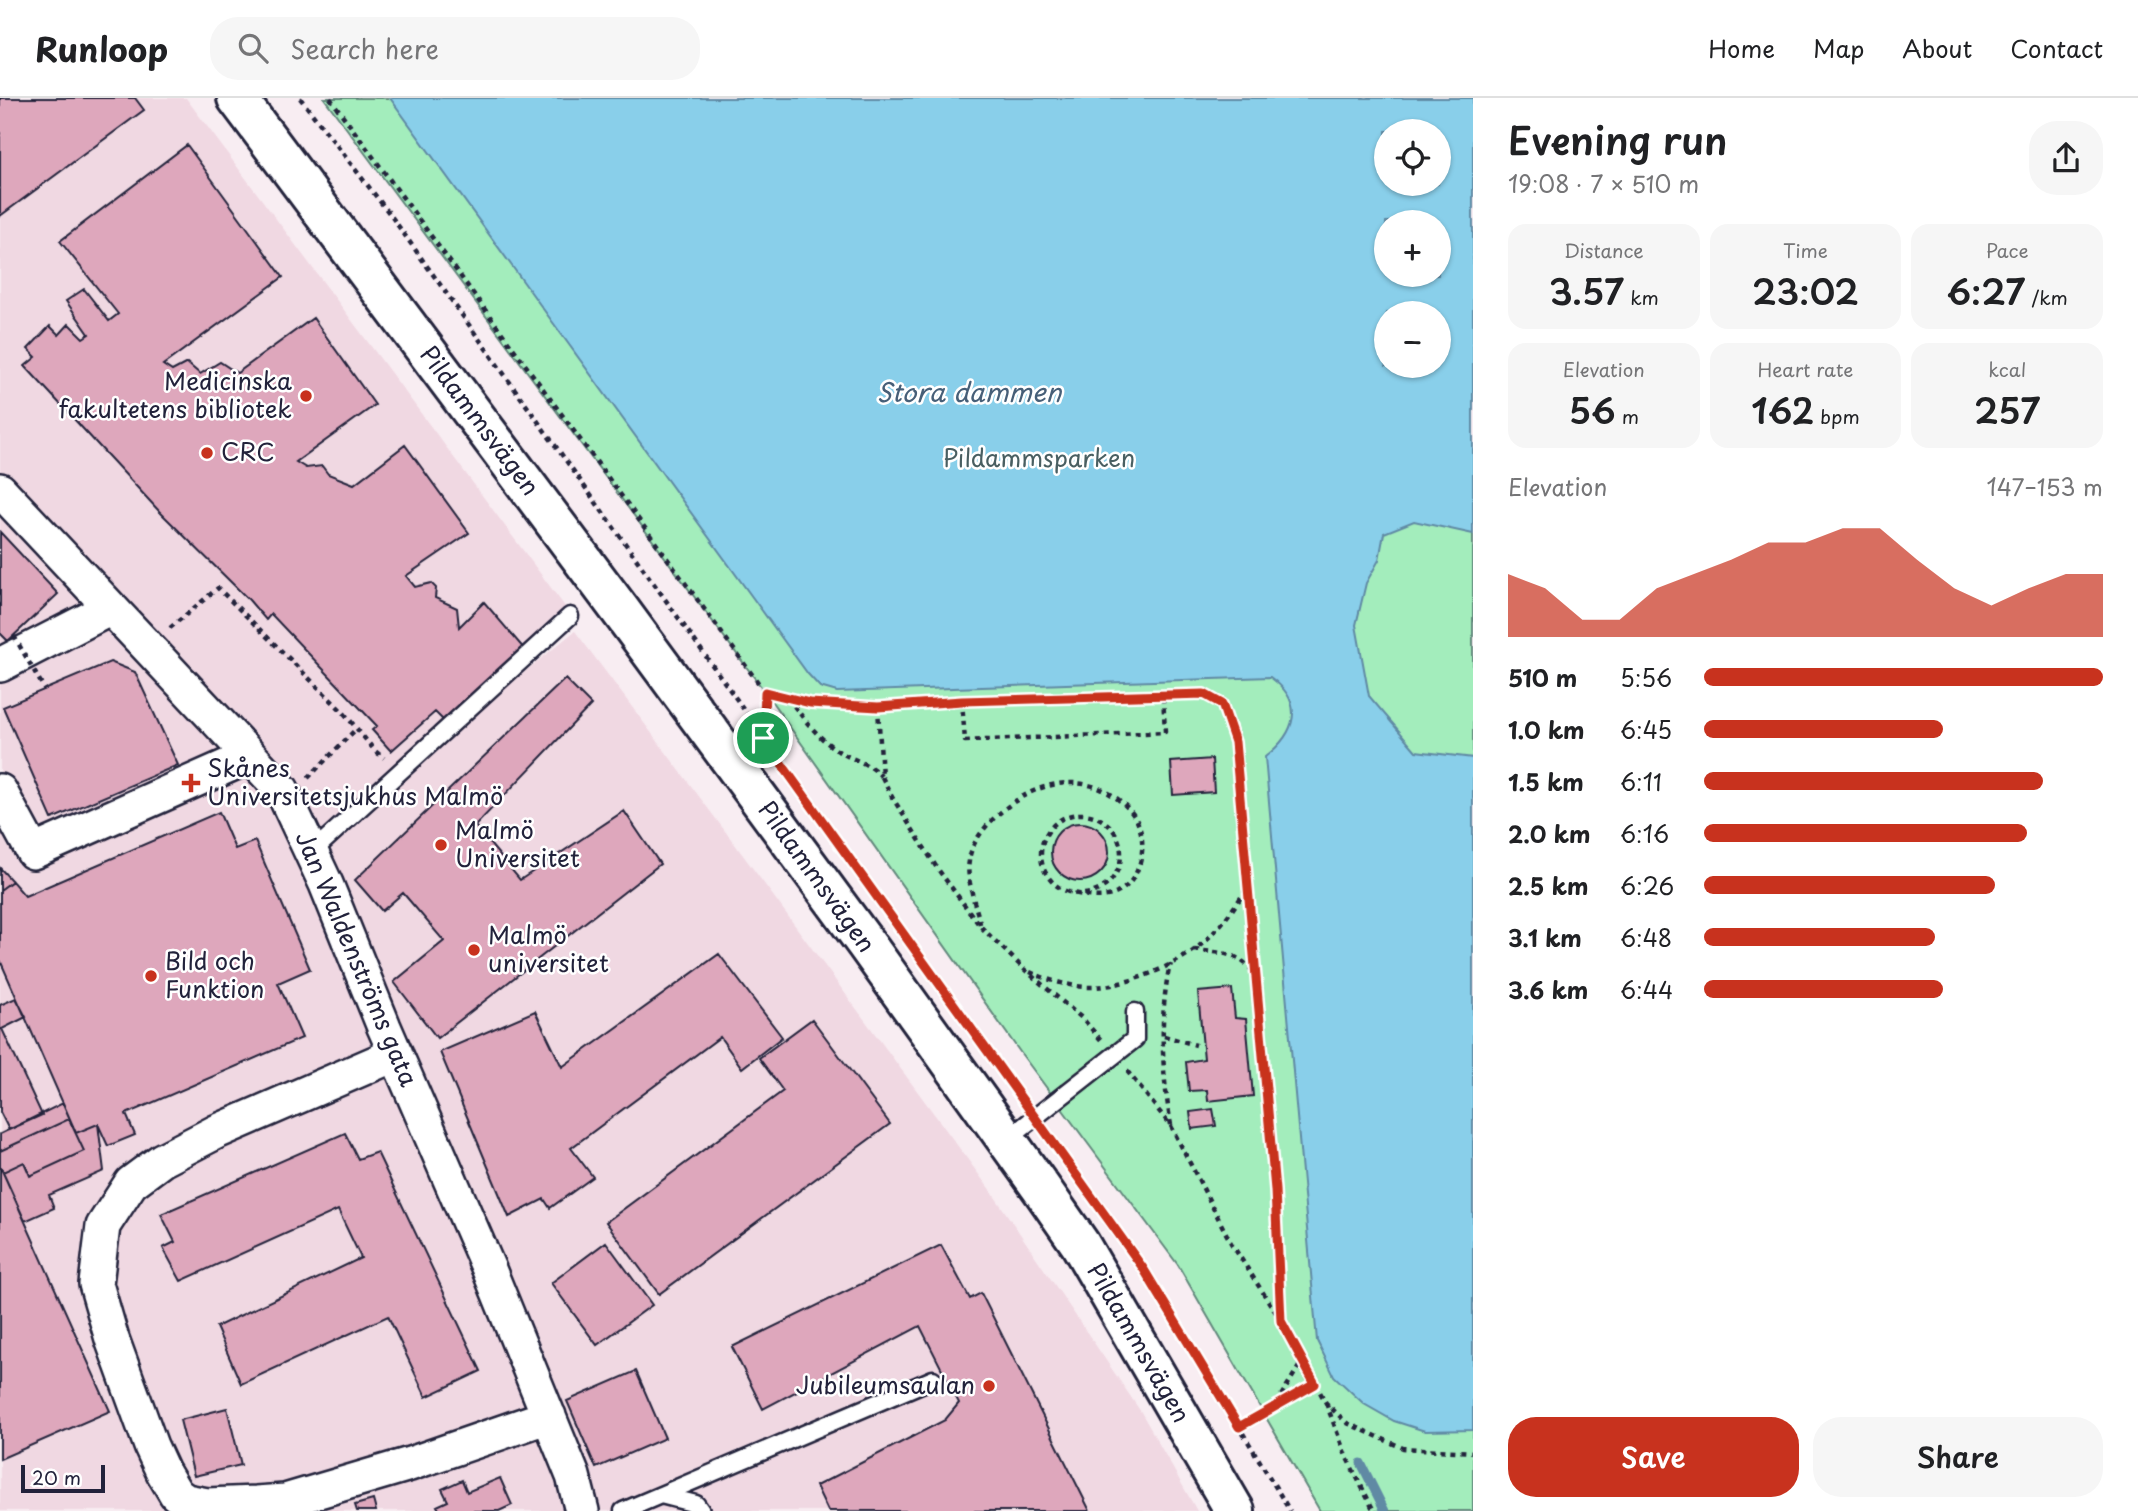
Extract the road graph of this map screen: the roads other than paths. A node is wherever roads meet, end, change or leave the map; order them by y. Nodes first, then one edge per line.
1 (237, 98) edge
2 (0, 490) edge
3 (111, 608) junction
4 (570, 616) dead end
5 (7, 650) edge
6 (250, 756) junction
7 (0, 791) edge
8 (311, 853) junction
9 (1135, 1012) dead end
10 (396, 1054) junction
11 (1020, 1128) junction
12 (933, 1379) dead end
13 (549, 1416) junction
14 (661, 1495) junction
15 (582, 1511) edge
16 (623, 1511) edge
17 (701, 1511) edge
18 (1235, 1511) edge

1 - 11 main road, Pildammsvägen
2 - 3 street, Jan Waldenströms gata
3 - 5 street
3 - 6 street, Jan Waldenströms gata
4 - 8 lane
6 - 7 street
6 - 8 street, Jan Waldenströms gata
8 - 10 street, Jan Waldenströms gata
9 - 11 lane
10 - 13 street, Jan Waldenströms gata
10 - 13 street
11 - 18 main road, Pildammsvägen
12 - 14 lane
13 - 15 street, Jan Waldenströms gata
14 - 16 lane
14 - 17 lane

